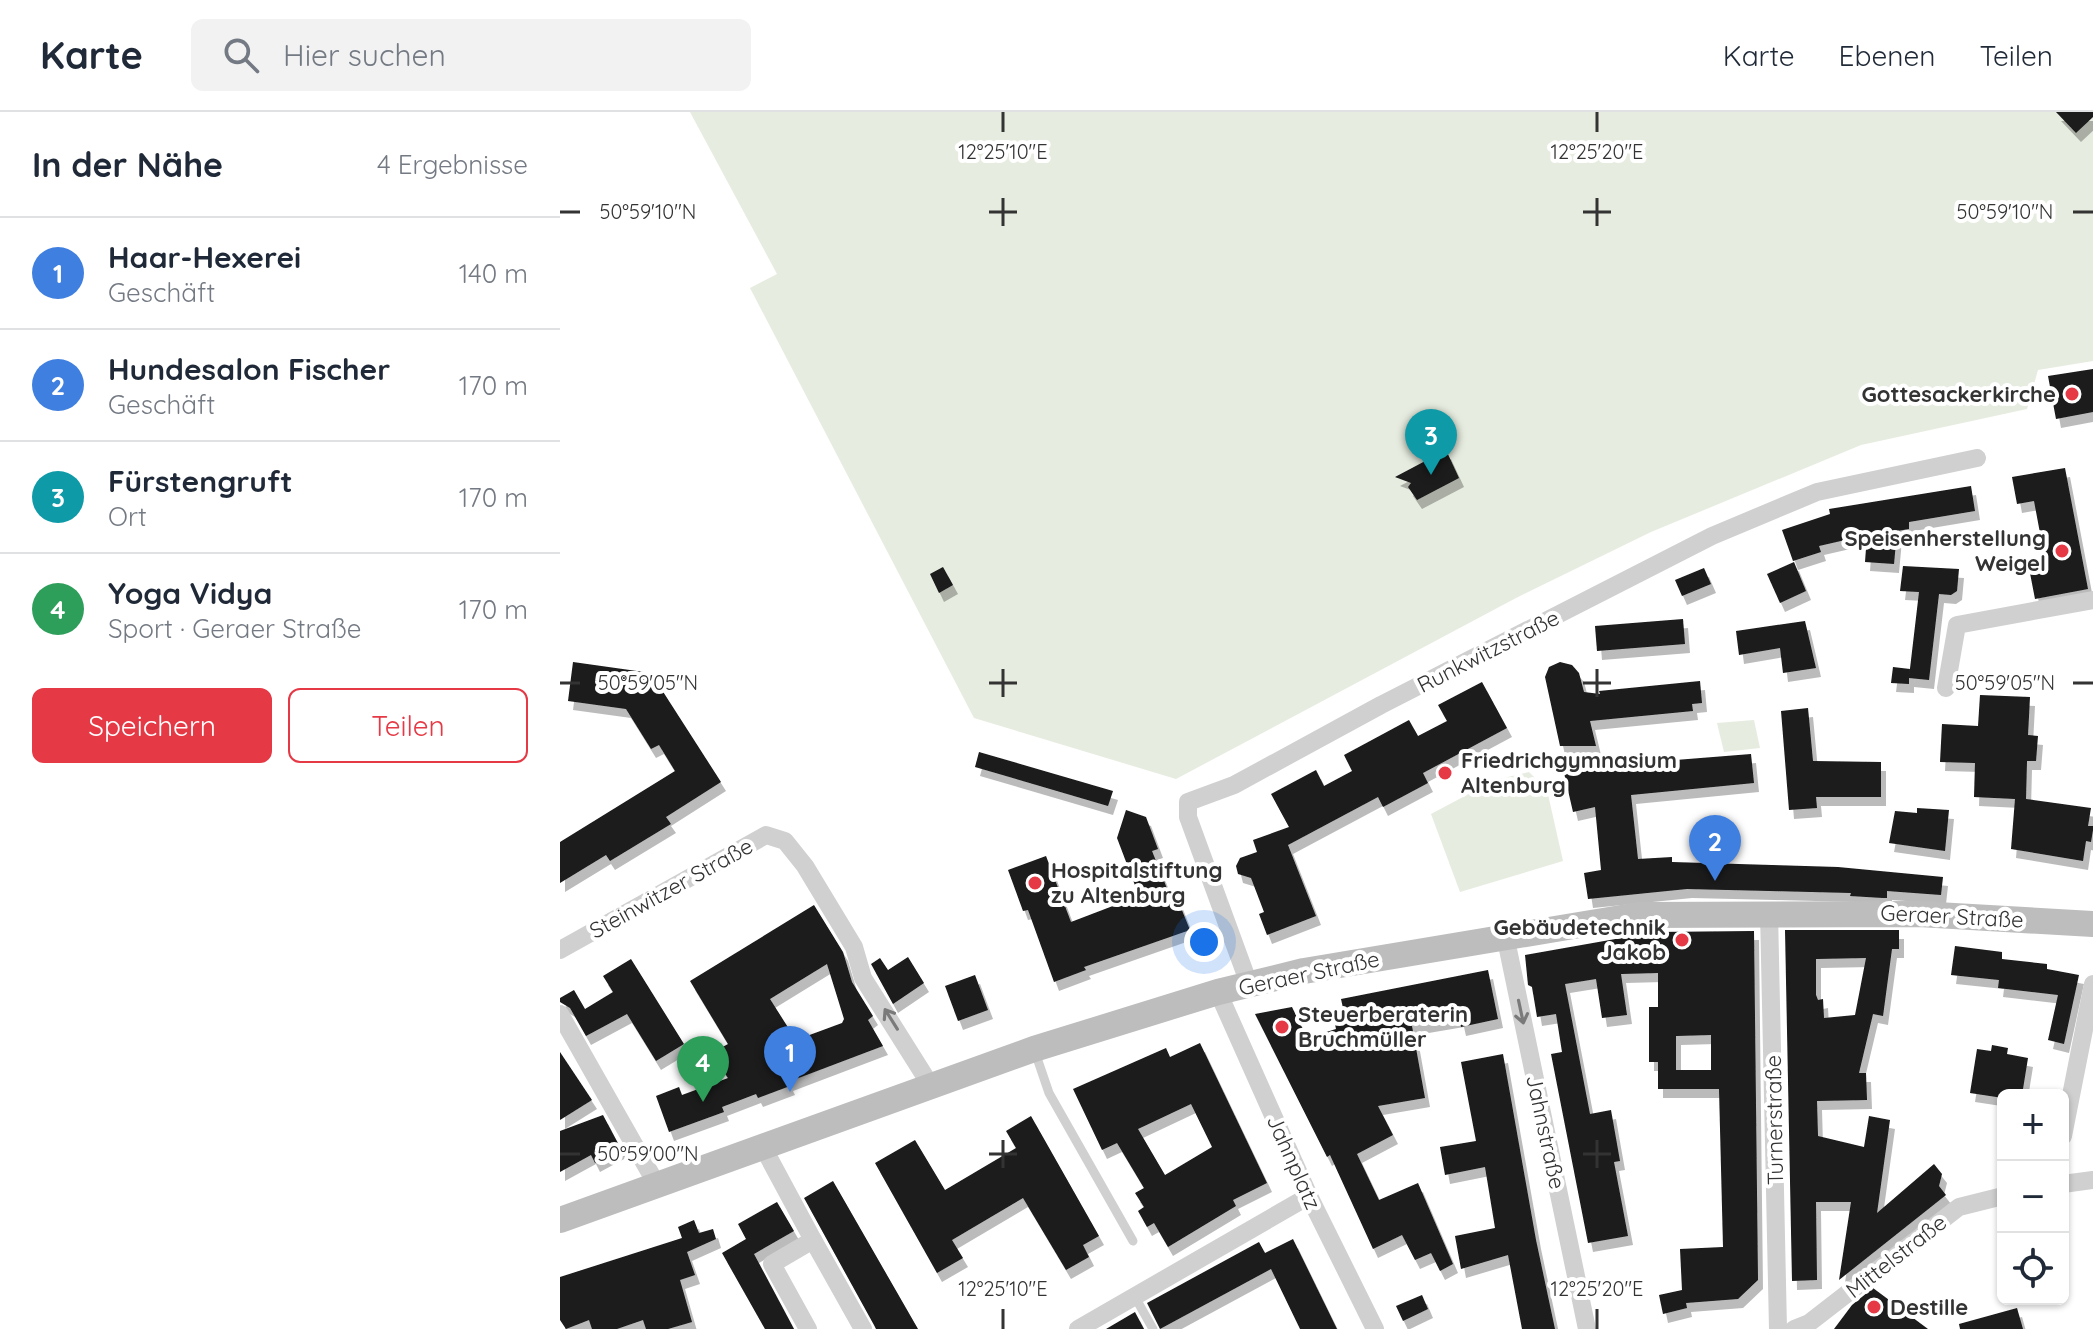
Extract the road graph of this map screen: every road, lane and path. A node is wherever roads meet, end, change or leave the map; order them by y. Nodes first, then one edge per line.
1 (1977, 458) dead end
2 (2093, 600) edge
3 (1946, 688) dead end
4 (1769, 912) junction
5 (2093, 924) edge
6 (1505, 935) junction
7 (560, 950) edge
8 (1249, 984) junction
9 (2093, 984) edge
10 (1218, 992) junction
11 (560, 1014) edge
12 (1034, 1049) junction
13 (931, 1086) junction
14 (2069, 1106) edge
15 (763, 1147) junction
16 (2093, 1180) edge
17 (2069, 1183) edge
18 (657, 1185) junction
19 (1309, 1196) junction
20 (1997, 1198) edge
21 (560, 1220) edge
22 (813, 1240) junction
23 (1133, 1241) dead end
24 (1135, 1297) junction
25 (808, 1329) edge
26 (863, 1329) edge
27 (1078, 1329) edge
28 (1153, 1329) edge
29 (1375, 1329) edge
30 (1587, 1329) edge
31 (1778, 1329) edge
32 (1796, 1329) edge

1 - 8 street, Runkwitzstraße
2 - 3 street
4 - 5 main road, Geraer Straße
4 - 6 main road, Geraer Straße
4 - 31 street, Turnerstraße
6 - 8 main road, Geraer Straße
6 -> 30 street, Jahnstraße
13 -> 7 street, Steinwitzer Straße
8 - 10 main road, Geraer Straße
9 - 14 street
10 - 12 main road, Geraer Straße
10 - 19 street, Jahnplatz
11 - 18 street
12 - 13 main road, Geraer Straße
12 - 23 lane
13 - 15 main road, Geraer Straße
15 - 18 main road, Geraer Straße
15 - 22 street
16 - 17 street
18 - 21 main road, Geraer Straße
19 - 24 street
19 - 29 street, Jahnplatz
20 - 32 street, Mittelstraße
22 - 25 street
22 - 26 street
24 - 27 street
24 - 28 lane

